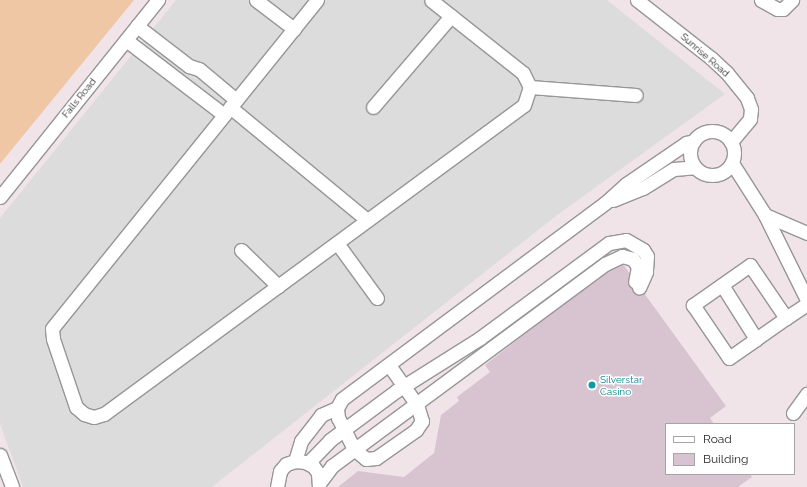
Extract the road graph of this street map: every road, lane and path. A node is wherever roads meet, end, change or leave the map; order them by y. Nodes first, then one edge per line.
1 (158, 0) edge
2 (256, 0) edge
3 (317, 0) edge
4 (431, 0) edge
5 (637, 0) edge
6 (760, 0) edge
7 (792, 0) edge
8 (451, 16) junction
9 (137, 26) junction
10 (294, 29) junction
11 (126, 40) junction
12 (188, 65) junction
13 (177, 80) junction
14 (530, 87) junction
15 (636, 95) dead end
16 (230, 107) junction
17 (373, 107) dead end
18 (694, 141) junction
19 (731, 142) junction
20 (732, 163) junction
21 (695, 167) junction
22 (0, 197) edge
23 (605, 203) junction
24 (765, 215) junction
25 (367, 220) junction
26 (807, 233) edge
27 (337, 243) junction
28 (241, 250) dead end
29 (564, 274) junction
30 (722, 285) junction
31 (278, 286) junction
32 (574, 290) junction
33 (377, 298) dead end
34 (807, 300) edge
35 (807, 304) edge
36 (786, 318) junction
37 (480, 338) junction
38 (756, 339) junction
39 (491, 354) junction
40 (389, 365) junction
41 (403, 386) junction
42 (807, 394) edge
43 (417, 405) junction
44 (337, 408) junction
45 (793, 413) dead end
46 (344, 430) junction
47 (354, 449) junction
48 (0, 455) edge
49 (301, 462) junction
50 (274, 484) edge
51 (319, 485) edge
52 (12, 487) edge

1 - 9 street, Falls Road
2 - 10 street
3 - 10 street
4 - 8 street
5 - 19 street, Sunrise Road
6 - 7 street
8 - 14 street
8 - 17 street
9 - 11 street, Falls Road
9 - 12 street
10 - 16 street
11 - 13 street
11 - 22 street, Falls Road
12 - 13 street
12 - 16 street
13 - 16 street
14 - 15 street
14 - 25 street
16 - 25 street
16 - 31 street
18 - 19 street
18 - 21 street
18 - 23 street
19 - 20 street
20 - 21 street
20 - 24 street
21 - 23 street
23 - 40 street
24 - 26 street
24 - 34 street
25 - 27 street
27 - 31 street
27 - 33 street
28 - 31 street
29 - 32 street
29 - 32 street
29 - 37 street
30 - 36 street
30 - 38 street
30 - 38 street
32 - 39 street
35 - 36 street
36 - 38 street
37 - 39 street
37 - 41 street
39 - 43 street
40 - 41 street
40 - 44 street
41 - 43 street
41 - 46 street
42 - 45 street
43 - 47 street
43 - 47 street
44 - 46 street
44 - 49 street
46 - 47 street
46 - 49 street
47 - 51 street
48 - 52 street
49 - 50 street
49 - 51 street

